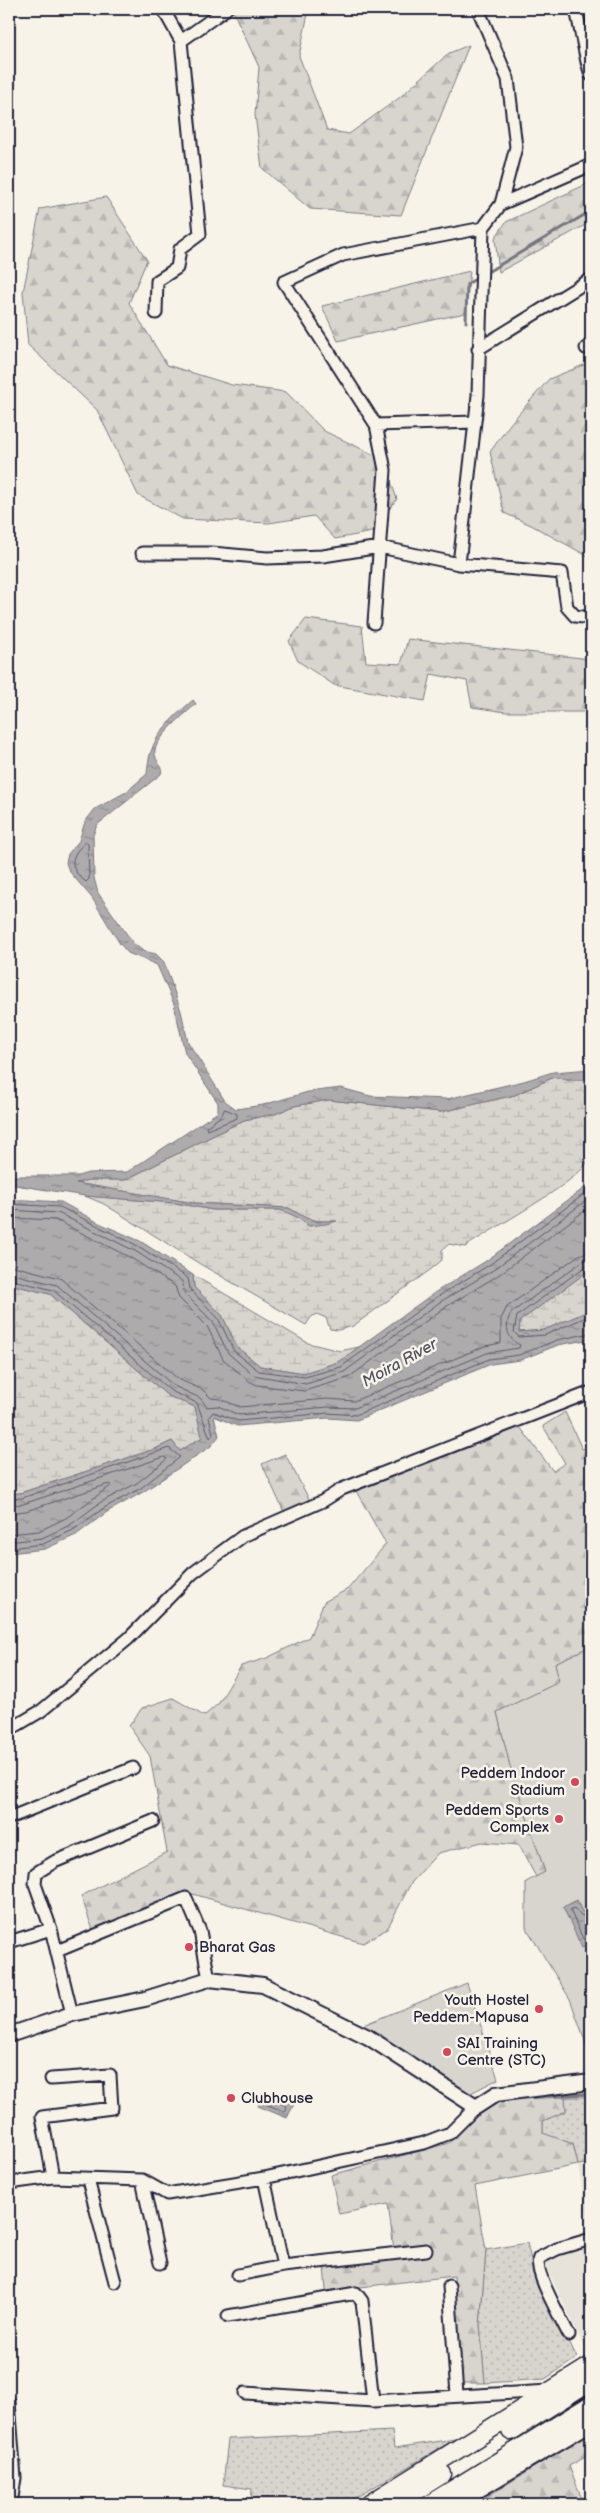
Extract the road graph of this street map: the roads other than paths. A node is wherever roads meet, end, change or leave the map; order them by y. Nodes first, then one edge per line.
1 (163, 9) edge
2 (226, 9) edge
3 (478, 9) edge
4 (576, 9) edge
5 (181, 41) junction
6 (591, 75) edge
7 (591, 165) edge
8 (501, 204) junction
9 (483, 228) junction
10 (591, 279) edge
11 (156, 313) dead end
12 (478, 349) junction
13 (476, 422) junction
14 (376, 425) junction
15 (380, 547) junction
16 (142, 553) dead end
17 (459, 564) junction
18 (591, 618) edge
19 (374, 623) dead end
20 (591, 1392) edge
21 (9, 1730) edge
22 (133, 1768) dead end
23 (9, 1818) edge
24 (153, 1821) dead end
25 (52, 1929) junction
26 (9, 1942) edge
27 (57, 1951) junction
28 (209, 1979) junction
29 (72, 2014) junction
30 (9, 2035) edge
31 (51, 2079) dead end
32 (591, 2082) edge
33 (476, 2107) junction
34 (53, 2177) junction
35 (264, 2178) junction
36 (88, 2180) junction
37 (142, 2180) junction
38 (9, 2183) edge
39 (591, 2239) edge
40 (426, 2250) dead end
41 (160, 2263) dead end
42 (284, 2266) junction
43 (238, 2275) dead end
44 (115, 2282) dead end
45 (449, 2286) dead end
46 (228, 2316) dead end
47 (569, 2335) dead end
48 (591, 2366) edge
49 (591, 2380) edge
50 (551, 2391) junction
51 (245, 2393) dead end
52 (457, 2394) junction
53 (373, 2400) junction
54 (9, 2402) edge
55 (591, 2404) edge
56 (591, 2423) edge
57 (518, 2452) junction
58 (12, 2477) edge
59 (462, 2500) edge
60 (12, 2504) edge
61 (370, 2504) edge
62 (394, 2504) edge
63 (430, 2504) edge

1 - 5 street
2 - 5 street
3 - 8 street
4 - 6 street
5 - 11 street
7 - 8 street
8 - 9 street
9 - 12 street
9 - 14 street
10 - 12 street
12 - 13 street
13 - 14 street
13 - 17 street
14 - 15 street
15 - 16 street
15 - 17 street
15 - 19 street
17 - 18 street
20 - 21 street
22 - 23 street
24 - 25 street
25 - 26 street
25 - 27 street
27 - 28 street
27 - 29 street
28 - 29 street
28 - 33 street
29 - 30 street
31 - 34 street
32 - 33 street
33 - 35 street
34 - 36 street
34 - 38 street
35 - 37 street
35 - 42 street
36 - 37 street
36 - 44 street
37 - 41 street
39 - 47 street
40 - 42 street
42 - 43 street
45 - 52 street
46 - 53 street
48 - 50 highway
49 - 62 highway
50 - 52 street
50 - 61 highway
51 - 53 street
52 - 53 street
54 - 58 street
55 - 57 highway
56 - 59 street
57 - 59 highway
57 - 63 highway
58 - 60 street

